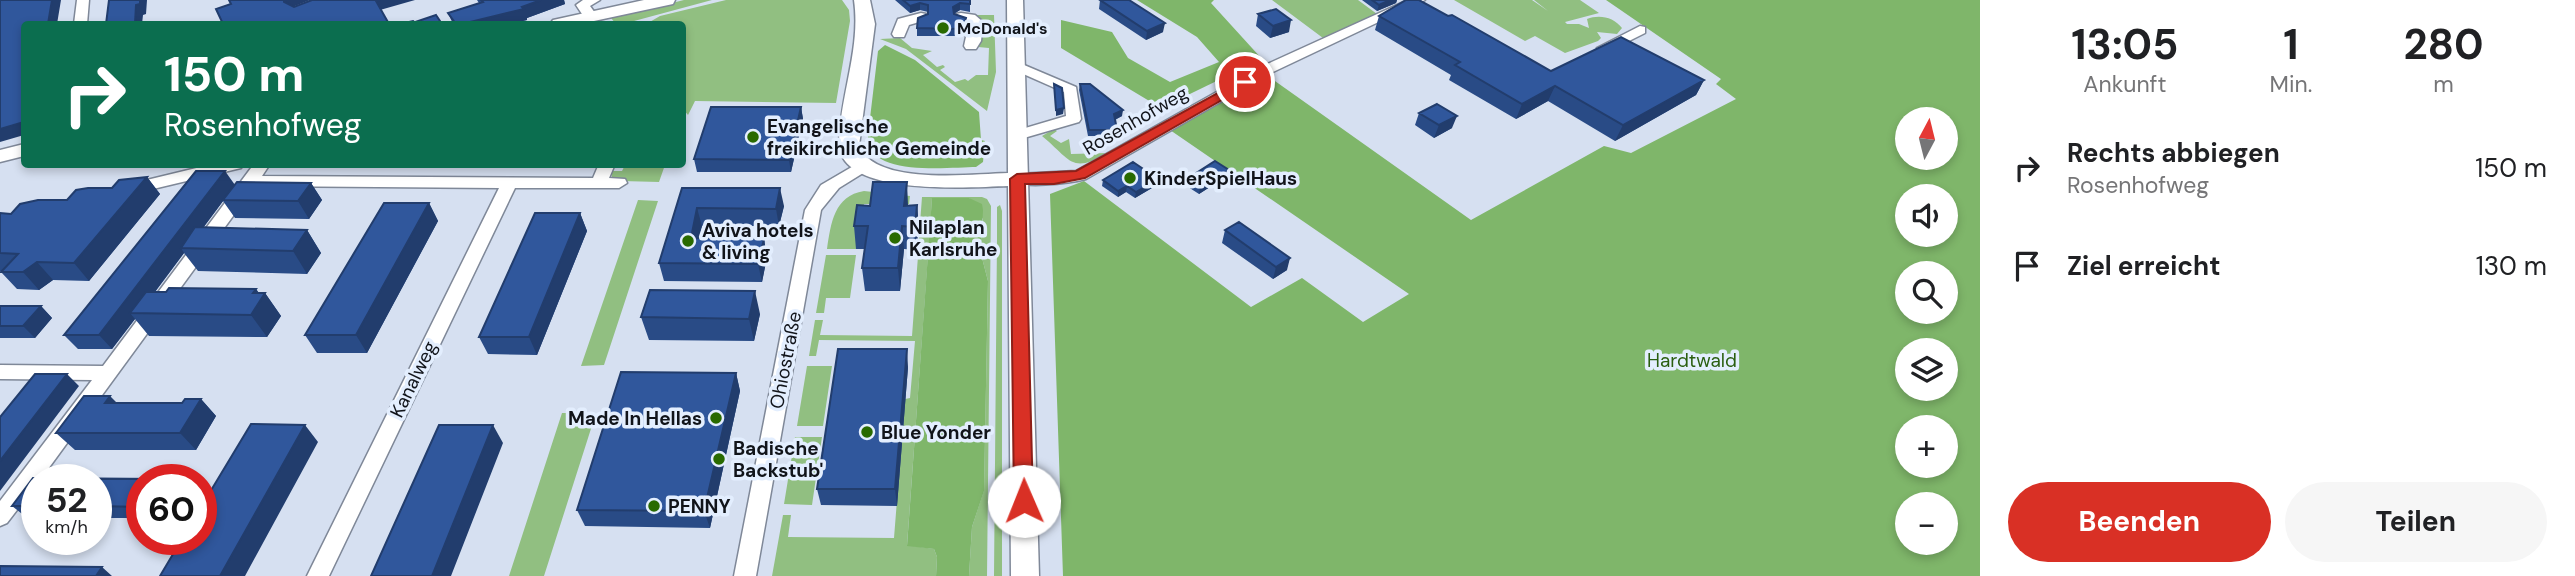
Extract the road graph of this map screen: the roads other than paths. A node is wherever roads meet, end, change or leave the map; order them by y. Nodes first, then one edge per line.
1 (83, 0) edge
2 (667, 0) edge
3 (862, 0) edge
4 (1015, 0) edge
5 (1419, 0) edge
6 (593, 8) edge
7 (922, 17) edge
8 (961, 17) edge
9 (81, 21) edge
10 (565, 21) edge
11 (1640, 30) dead end
12 (899, 34) dead end
13 (971, 46) dead end
14 (1591, 54) edge
15 (1017, 66) junction
16 (1017, 135) junction
17 (21, 151) edge
18 (0, 156) edge
19 (862, 166) junction
20 (220, 168) edge
21 (260, 168) edge
22 (605, 168) edge
23 (1017, 179) junction
24 (250, 181) junction
25 (509, 183) junction
26 (599, 183) junction
27 (619, 183) dead end
28 (113, 194) edge
29 (0, 372) edge
30 (108, 373) junction
31 (0, 517) edge
32 (318, 576) edge
33 (745, 576) edge
34 (1025, 576) edge

1 - 9 street
2 - 6 main road
3 - 19 main road
4 - 15 main road
5 - 23 street, Rosenhofweg
6 - 10 main road
7 - 12 street
8 - 13 street
11 - 14 street
15 - 16 main road
15 - 16 street
16 - 23 main road
17 - 18 main road
19 - 23 main road
19 - 33 street, Ohiostraße
20 - 28 street
21 - 24 street
22 - 26 street
23 - 34 main road
24 - 25 street
24 - 30 street
25 - 26 street
25 - 32 street, Kanalweg
26 - 27 street
29 - 30 street
30 - 31 street

